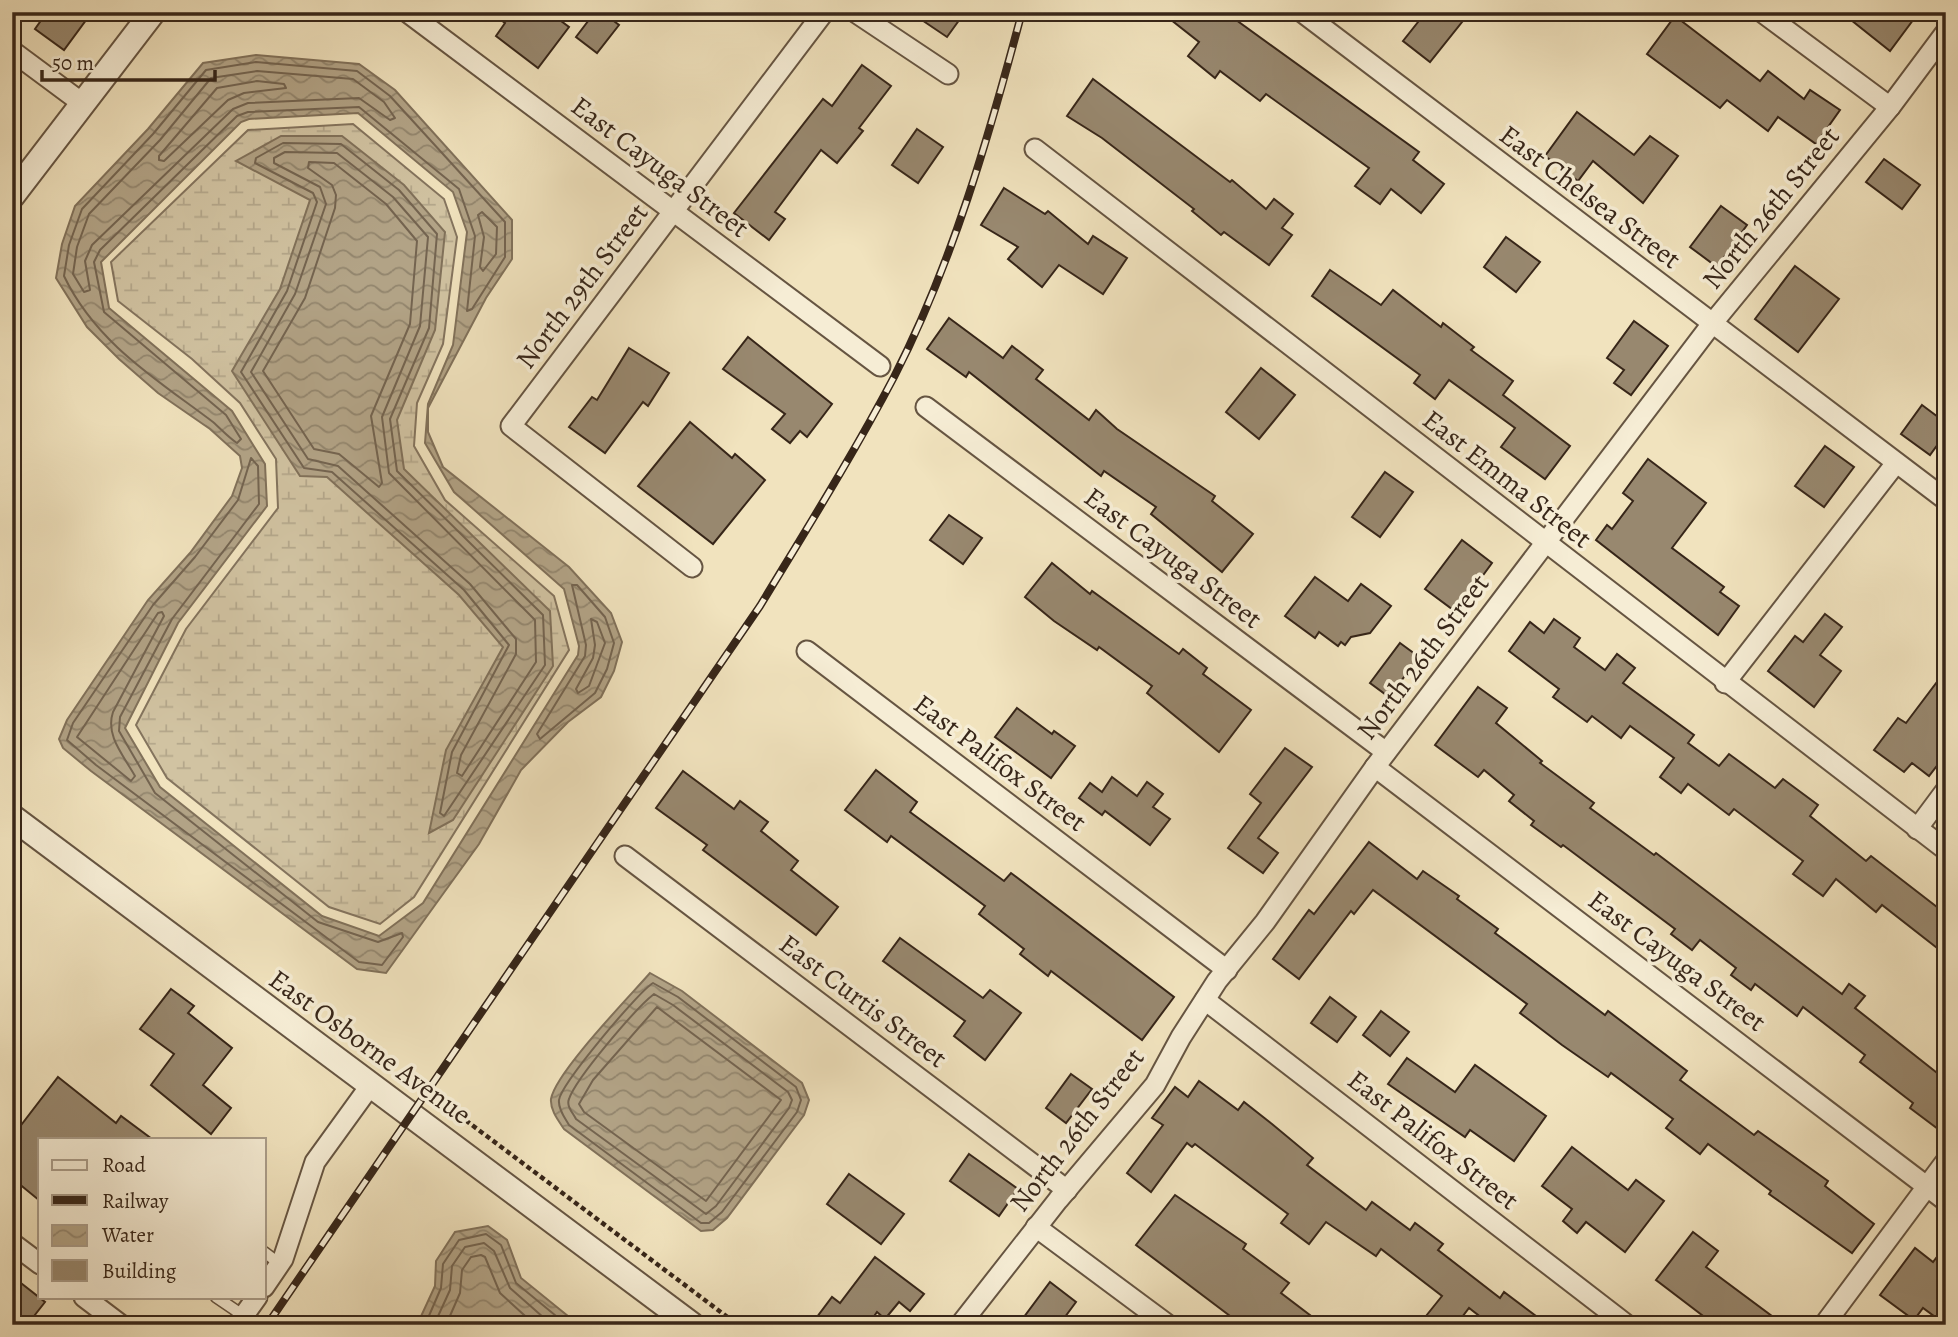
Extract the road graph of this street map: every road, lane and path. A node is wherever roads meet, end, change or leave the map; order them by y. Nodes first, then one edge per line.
1 (153, 12) edge
2 (407, 12) edge
3 (824, 12) edge
4 (855, 12) edge
5 (1302, 12) edge
6 (1762, 12) edge
7 (1946, 32) edge
8 (12, 51) edge
9 (948, 74) dead end
10 (82, 103) junction
11 (1891, 107) junction
12 (1035, 149) dead end
13 (12, 196) edge
14 (673, 211) junction
15 (1711, 325) junction
16 (880, 366) dead end
17 (926, 408) dead end
18 (1896, 463) junction
19 (1946, 500) edge
20 (1545, 544) junction
21 (692, 567) dead end
22 (807, 651) dead end
23 (1725, 683) junction
24 (1380, 760) junction
25 (1946, 790) edge
26 (12, 817) edge
27 (1917, 829) junction
28 (1946, 850) edge
29 (625, 856) dead end
30 (1227, 970) junction
31 (1205, 1000) junction
32 (370, 1086) junction
33 (452, 1110) dead end
34 (1946, 1161) edge
35 (1926, 1186) junction
36 (1067, 1190) junction
37 (1946, 1201) edge
38 (1036, 1227) junction
39 (12, 1243) edge
40 (272, 1258) edge
41 (38, 1262) edge
42 (266, 1280) edge
43 (85, 1298) edge
44 (217, 1298) edge
45 (256, 1298) edge
46 (240, 1320) edge
47 (121, 1325) edge
48 (692, 1325) edge
49 (738, 1325) edge
50 (960, 1325) edge
51 (1168, 1325) edge
52 (1627, 1325) edge
53 (1824, 1325) edge

1 - 10 street
2 - 14 street, East Cayuga Street
3 - 14 street, North 29th Street
4 - 9 street
5 - 15 street, East Chelsea Street
6 - 11 street
7 - 11 street, North 26th Street
8 - 10 street
10 - 13 street
11 - 15 street, North 26th Street
12 - 20 street, East Emma Street
14 - 16 street, East Cayuga Street
14 - 21 street, North 29th Street
15 - 18 street, East Chelsea Street
15 - 20 street, North 26th Street
17 - 24 street, East Cayuga Street
18 - 19 street, East Chelsea Street
18 - 23 street
20 - 23 street, East Emma Street
20 - 24 street, North 26th Street
22 - 30 street, East Palifox Street
23 - 27 street, East Emma Street
24 - 30 street, North 26th Street
24 - 35 street, East Cayuga Street
25 - 27 street
26 - 32 street, East Osborne Avenue
27 - 28 street, East Emma Street
29 - 36 street, East Curtis Street
30 - 31 street, North 26th Street
31 - 36 street, North 26th Street
31 - 52 street, East Palifox Street
32 - 40 street
32 - 48 street, East Osborne Avenue
33 - 49 path
34 - 35 street
35 - 37 street, East Cayuga Street
35 - 53 street
36 - 38 street, North 26th Street
38 - 50 street, North 26th Street
38 - 51 street
39 - 41 street
40 - 42 street
43 - 47 street
44 - 46 lane
45 - 46 street

